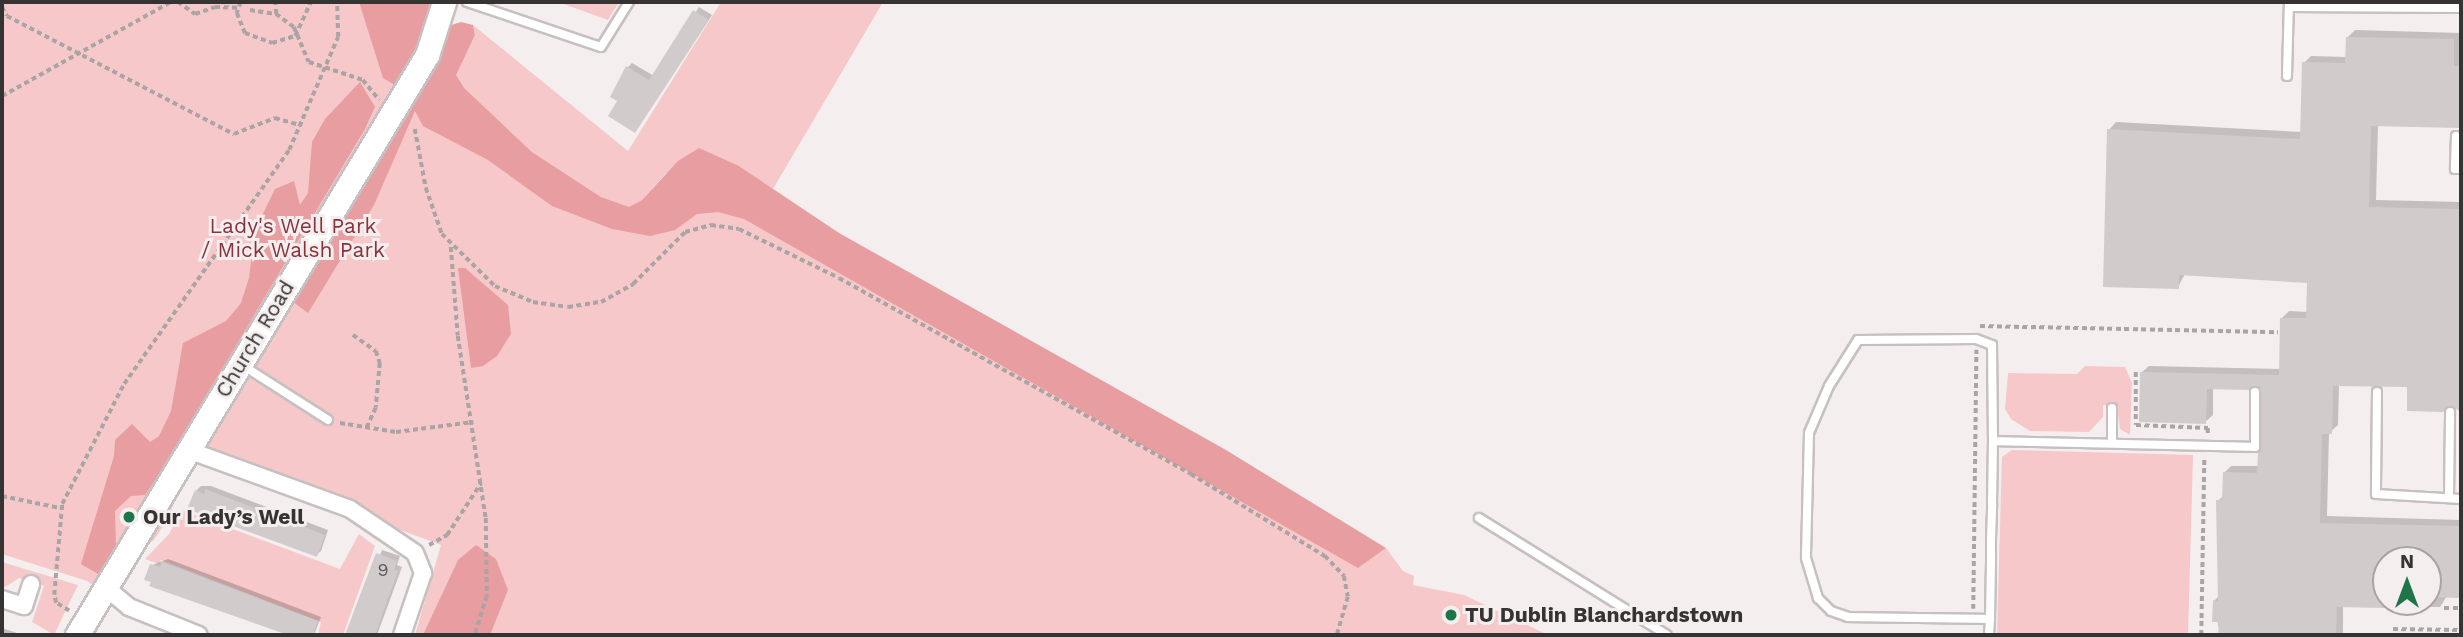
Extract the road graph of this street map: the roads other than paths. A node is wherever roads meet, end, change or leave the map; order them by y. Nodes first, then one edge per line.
1 (444, 2) edge
2 (467, 2) edge
3 (629, 2) edge
4 (2289, 5) edge
5 (2461, 8) edge
6 (2287, 76) dead end
7 (2456, 136) dead end
8 (2461, 169) edge
9 (240, 364) junction
10 (2255, 391) dead end
11 (2377, 392) dead end
12 (2112, 408) dead end
13 (2450, 412) dead end
14 (328, 420) road end
15 (1993, 441) junction
16 (2112, 443) junction
17 (188, 450) junction
18 (2449, 498) junction
19 (2461, 499) edge
20 (1479, 518) dead end
21 (31, 584) dead end
22 (104, 586) junction
23 (2, 599) edge
24 (1990, 619) junction
25 (72, 630) edge
26 (198, 635) edge
27 (402, 635) edge
28 (1667, 635) edge
29 (1989, 635) edge

1 - 9 street, Church Road
2 - 3 lane
4 - 5 lane
4 - 6 lane
7 - 8 lane
9 - 14 lane
9 - 17 street, Church Road
10 - 16 lane
11 - 18 lane
12 - 16 lane
13 - 18 lane
15 - 16 lane
15 - 24 lane
15 - 24 lane
17 - 22 street, Church Road
17 - 27 street
18 - 19 lane
20 - 28 lane
21 - 23 street
22 - 25 street, Church Road
22 - 26 street
24 - 29 lane

